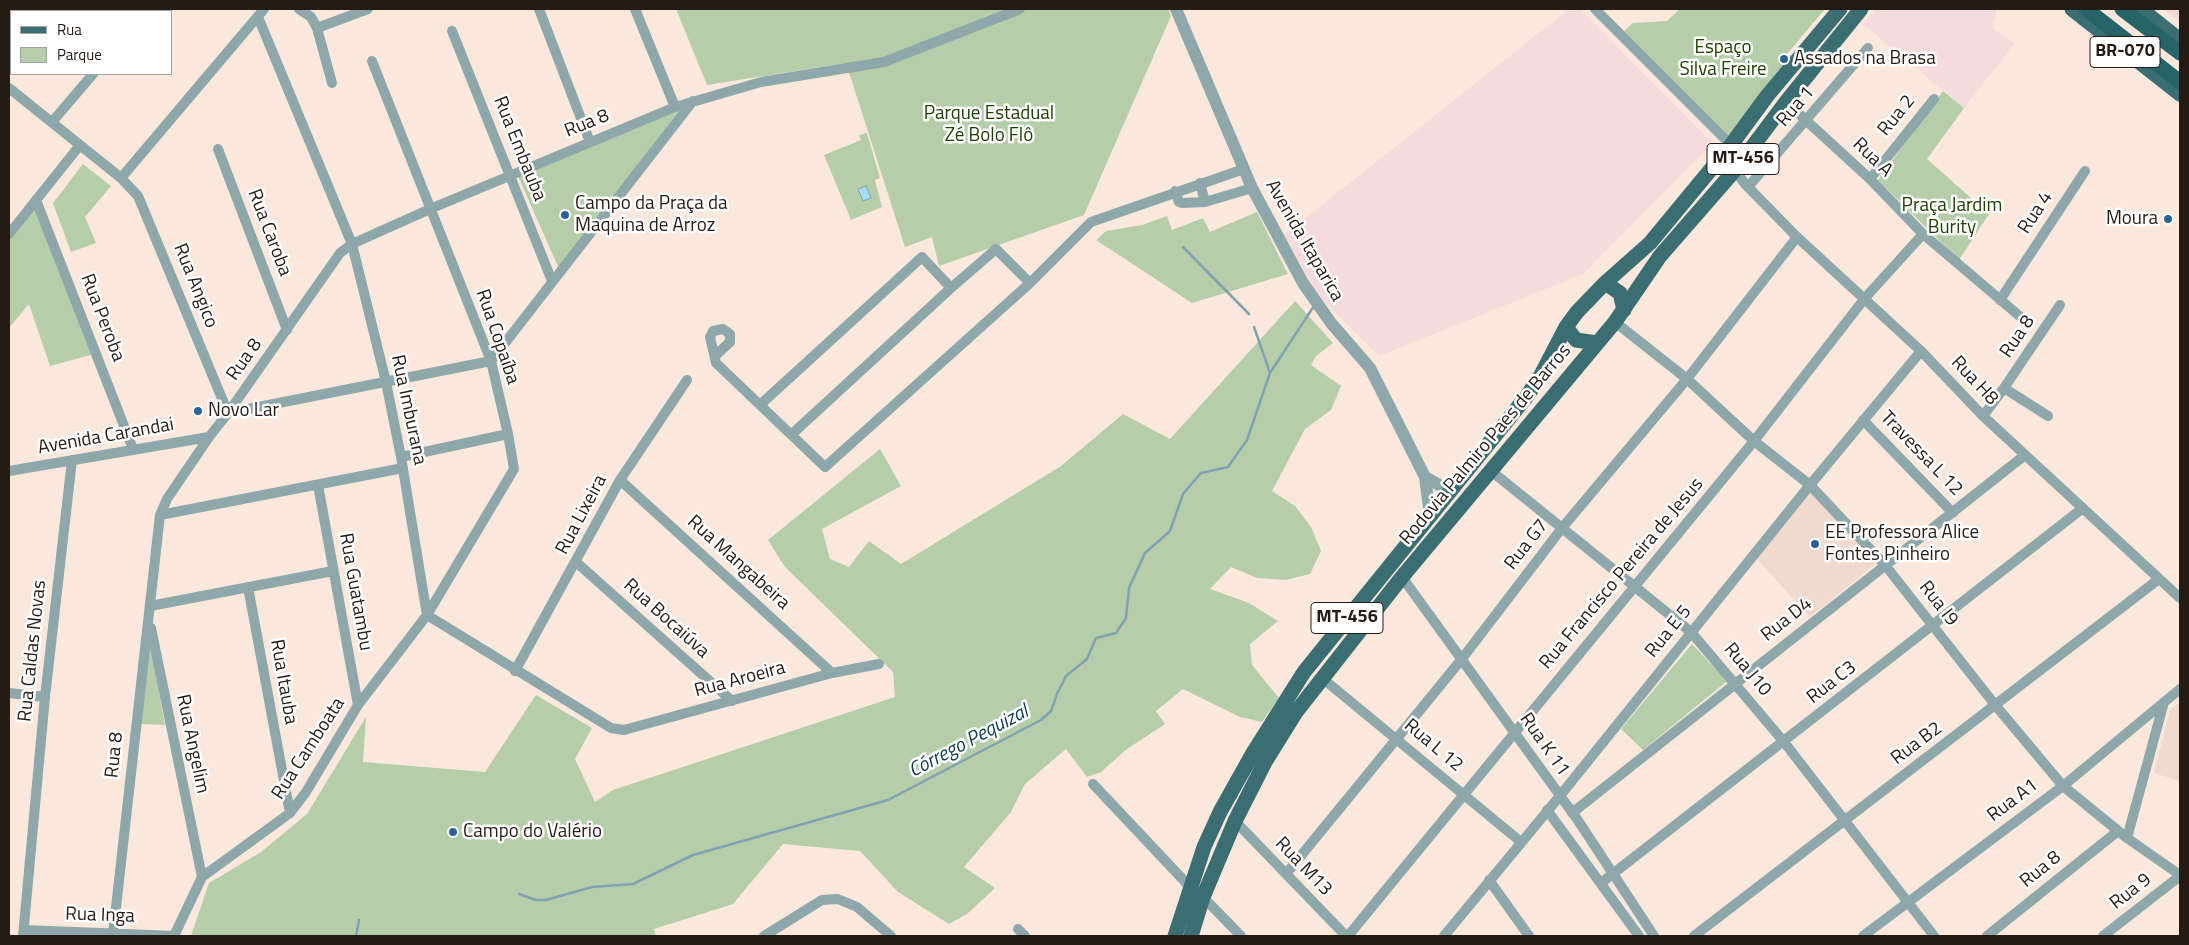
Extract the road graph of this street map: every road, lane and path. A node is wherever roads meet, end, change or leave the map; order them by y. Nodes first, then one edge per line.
1 (299, 9) edge
2 (368, 9) edge
3 (539, 9) edge
4 (635, 9) edge
5 (1020, 9) edge
6 (1595, 9) edge
7 (1840, 9) edge
8 (1861, 9) edge
9 (2072, 9) edge
10 (2086, 9) edge
11 (2122, 9) edge
12 (2141, 9) edge
13 (1180, 10) edge
14 (261, 13) edge
15 (317, 28) junction
16 (452, 31) dead end
17 (2180, 40) edge
18 (1868, 48) dead end
19 (2180, 53) edge
20 (372, 61) dead end
21 (92, 75) edge
22 (2180, 82) edge
23 (332, 83) dead end
24 (10, 92) edge
25 (2180, 94) edge
26 (1934, 99) dead end
27 (693, 101) junction
28 (1786, 102) junction
29 (675, 107) junction
30 (1807, 121) junction
31 (52, 122) junction
32 (590, 142) junction
33 (1731, 144) junction
34 (80, 145) junction
35 (218, 149) dead end
36 (1244, 169) junction
37 (1735, 170) junction
38 (2085, 171) dead end
39 (510, 175) junction
40 (121, 178) junction
41 (1870, 179) junction
42 (1724, 182) junction
43 (1200, 183) junction
44 (1747, 185) junction
45 (1252, 188) junction
46 (1175, 191) junction
47 (36, 200) junction
48 (1205, 202) junction
49 (430, 209) junction
50 (9, 234) edge
51 (1923, 234) junction
52 (1797, 237) junction
53 (352, 244) junction
54 (552, 281) junction
55 (1030, 283) junction
56 (1605, 283) junction
57 (951, 288) junction
58 (1865, 298) junction
59 (2000, 300) junction
60 (2060, 305) dead end
61 (1624, 310) junction
62 (2023, 319) dead end
63 (1615, 322) junction
64 (1566, 327) junction
65 (287, 330) junction
66 (1597, 343) junction
67 (1922, 351) junction
68 (715, 356) dead end
69 (491, 361) junction
70 (1687, 378) junction
71 (687, 380) dead end
72 (386, 382) junction
73 (2004, 388) junction
74 (761, 404) junction
75 (228, 413) junction
76 (1983, 416) junction
77 (2048, 416) dead end
78 (1863, 420) junction
79 (508, 434) junction
80 (792, 434) junction
81 (209, 437) junction
82 (1754, 441) junction
83 (133, 449) junction
84 (2025, 455) junction
85 (401, 457) junction
86 (72, 460) junction
87 (403, 468) junction
88 (1490, 470) junction
89 (9, 472) edge
90 (1425, 477) junction
91 (620, 480) junction
92 (318, 485) junction
93 (1455, 485) junction
94 (1810, 485) junction
95 (2083, 508) junction
96 (1953, 514) junction
97 (160, 515) junction
98 (1430, 516) junction
99 (1562, 528) junction
100 (576, 562) junction
101 (1885, 566) junction
102 (333, 571) junction
103 (1402, 577) junction
104 (2160, 579) junction
105 (1634, 586) junction
106 (248, 587) junction
107 (2180, 598) edge
108 (150, 606) junction
109 (427, 615) junction
110 (148, 617) junction
111 (1933, 626) junction
112 (1691, 632) junction
113 (1461, 660) junction
114 (879, 664) dead end
115 (515, 671) junction
116 (832, 673) junction
117 (1322, 678) junction
118 (1736, 683) junction
119 (2180, 689) edge
120 (9, 693) edge
121 (45, 697) junction
122 (732, 702) junction
123 (2164, 702) junction
124 (358, 705) junction
125 (1996, 706) junction
126 (1514, 732) junction
127 (1395, 738) junction
128 (1784, 742) junction
129 (1093, 784) dead end
130 (2063, 786) junction
131 (1464, 795) junction
132 (1559, 798) junction
133 (1547, 810) junction
134 (290, 813) junction
135 (1572, 813) junction
136 (1844, 820) junction
137 (1235, 821) junction
138 (2118, 830) junction
139 (2127, 838) junction
140 (1521, 842) junction
141 (1286, 874) junction
142 (1612, 875) junction
143 (2180, 875) edge
144 (202, 877) junction
145 (1489, 880) junction
146 (1601, 884) junction
147 (1190, 887) junction
148 (1203, 897) junction
149 (1907, 902) junction
150 (24, 933) edge
151 (113, 934) junction
152 (174, 936) edge
153 (764, 936) edge
154 (892, 936) edge
155 (1175, 936) edge
156 (1191, 936) edge
157 (1241, 936) edge
158 (1347, 936) edge
159 (1444, 936) edge
160 (1529, 936) edge
161 (1639, 936) edge
162 (1654, 936) edge
163 (1694, 936) edge
164 (1862, 936) edge
165 (1934, 936) edge
166 (1987, 936) edge
167 (2103, 936) edge

1 - 15 street
2 - 15 street
3 - 32 street
4 - 29 street
5 - 27 street, Rua 8
6 - 33 street
7 - 33 main road, Rodovia Palmiro Paes de Barros / MT-456
8 - 28 main road, Rodovia Palmiro Paes de Barros / MT-456
9 - 25 main road, BR-070
10 - 22 highway
11 - 19 highway
12 - 17 main road, BR-070
13 - 36 street, Avenida Itaparica
14 - 40 street
14 - 53 street, Rua Imburana
15 - 23 street
16 - 39 street, Rua Embauba
18 - 30 street, Rua 1
20 - 49 street, Rua Copaíba
21 - 31 street
24 - 31 street, Rua Angico
26 - 41 street, Rua 2
27 - 29 street, Rua 8
27 - 54 street
28 - 30 street, Rua A
28 - 37 main road, Rodovia Palmiro Paes de Barros / MT-456
29 - 32 street, Rua 8
30 - 41 street, Rua A
30 - 44 street, Rua 1
31 - 34 street, Rua Angico
32 - 39 street, Rua 8
33 - 56 main road, Rodovia Palmiro Paes de Barros / MT-456
34 - 40 street, Rua Angico
34 - 47 street
35 - 65 street, Rua Caroba
36 - 43 street
36 - 45 street, Avenida Itaparica
37 - 42 main road, Rodovia Palmiro Paes de Barros / MT-456
37 - 44 street, Rua H8
38 - 59 street, Rua 4
39 - 49 street, Rua 8
39 - 54 street, Rua Embauba
40 - 75 street, Rua Angico
41 - 51 street, Rua A
42 - 44 street
42 - 61 main road, Rodovia Palmiro Paes de Barros / MT-456
43 - 46 street
43 - 48 street
44 - 52 street, Rua H8
45 - 48 street
45 - 90 street, Avenida Itaparica
46 - 48 street
46 - 55 street
47 - 50 street
47 - 83 street, Rua Peroba
49 - 53 street, Rua 8
49 - 69 street, Rua Copaíba
51 - 58 street, Rua Francisco Pereira de Jesus
51 - 59 street, Rua A
52 - 58 street, Rua H8
52 - 70 street, Rua G7
53 - 65 street, Rua 8
53 - 72 street, Rua Imburana
54 - 69 street
55 - 57 street
55 - 80 street
56 - 61 main road
56 - 64 main road, Rodovia Palmiro Paes de Barros / MT-456
57 - 74 street
57 - 80 street
58 - 67 street, Rua H8
58 - 82 street, Rua Francisco Pereira de Jesus
59 - 62 street, Rua A
60 - 73 street, Rua 8
61 - 63 main road, Rodovia Palmiro Paes de Barros / MT-456
63 - 66 main road, Rodovia Palmiro Paes de Barros / MT-456
63 - 70 street, Rua I9
64 - 66 main road
64 - 93 main road, Rodovia Palmiro Paes de Barros / MT-456
65 - 75 street, Rua 8
66 - 88 main road, Rodovia Palmiro Paes de Barros / MT-456
67 - 76 street, Rua H8
67 - 78 street, Rua E 5
68 - 74 street
69 - 72 street
69 - 79 street, Rua Copaíba
70 - 82 street, Rua I9
70 - 99 street, Rua G7
71 - 91 street, Rua Lixeira
72 - 75 street
72 - 85 street, Rua Imburana
73 - 76 street, Rua 8
73 - 77 street, Rua 8
74 - 80 street
75 - 81 street, Rua 8
76 - 84 street, Rua H8
78 - 94 street, Rua E 5
78 - 96 street, Travessa L 12
79 - 85 street
79 - 109 street, Rua Copaíba
81 - 83 street, Avenida Carandai
81 - 97 street, Rua 8
82 - 94 street, Rua I9
82 - 105 street, Rua Francisco Pereira de Jesus
83 - 86 street, Avenida Carandai
84 - 95 street, Rua H8
84 - 96 street, Rua D4
85 - 87 street, Rua Imburana
86 - 89 street, Avenida Carandai
86 - 121 street, Rua Caldas Novas
87 - 92 street
87 - 109 street, Rua Imburana
88 - 99 street, Rua J10
88 - 103 main road, Rodovia Palmiro Paes de Barros / MT-456
90 - 93 street
90 - 98 street, Avenida Itaparica
91 - 100 street, Rua Lixeira
91 - 116 street, Rua Mangabeira
92 - 97 street
92 - 102 street, Rua Guatambu
93 - 98 main road, Rodovia Palmiro Paes de Barros / MT-456
94 - 101 street, Rua I9
94 - 112 street, Rua E 5
95 - 104 street, Rua H8
95 - 111 street, Rua C3
96 - 101 street, Rua D4
97 - 108 street, Rua 8
98 - 147 main road, Rodovia Palmiro Paes de Barros / MT-456
99 - 105 street, Rua J10
99 - 113 street, Rua G7
100 - 115 street, Rua Lixeira
100 - 122 street, Rua Bocaiúva
101 - 111 street, Rua I9
101 - 118 street, Rua D4
102 - 106 street
102 - 124 street, Rua Guatambu
103 - 113 street, Rua K 11
103 - 117 main road, Rodovia Palmiro Paes de Barros / MT-456
104 - 107 street, Rua H8
104 - 125 street, Rua B2
105 - 112 street, Rua J10
105 - 126 street, Rua Francisco Pereira de Jesus
106 - 108 street
106 - 134 street, Rua Itauba
108 - 110 street, Rua 8
109 - 115 street
109 - 124 street, Rua Camboata
110 - 144 street, Rua Angelim
110 - 151 street, Rua 8
111 - 125 street, Rua I9
111 - 128 street, Rua C3
112 - 118 street, Rua J10
112 - 132 street, Rua E 5
113 - 126 street, Rua K 11
113 - 127 street, Rua G7
114 - 116 street, Rua Aroeira
115 - 122 street, Rua Aroeira
116 - 122 street, Rua Aroeira
117 - 127 street, Rua L 12
117 - 137 main road, Rodovia Palmiro Paes de Barros / MT-456
118 - 128 street, Rua J10
118 - 135 street, Rua D4
119 - 123 street, Rua A1
120 - 121 street
121 - 150 street, Rua Caldas Novas
123 - 130 street, Rua A1
123 - 139 street
124 - 134 street, Rua Camboata
125 - 130 street, Rua I9
125 - 136 street, Rua B2
126 - 131 street, Rua Francisco Pereira de Jesus
126 - 132 street, Rua K 11
127 - 131 street, Rua L 12
127 - 141 street, Rua G7
128 - 136 street, Rua J10
128 - 142 street, Rua C3
129 - 147 street
130 - 138 street, Rua I9
130 - 149 street, Rua A1
131 - 140 street, Rua L 12
131 - 158 street, Rua Francisco Pereira de Jesus
132 - 133 street, Rua E 5
132 - 135 street, Rua K 11
133 - 140 street, Rua E 5
133 - 146 street
134 - 144 street, Rua Camboata
135 - 142 street, Rua K 11
136 - 149 street, Rua J10
136 - 163 street, Rua B2
137 - 141 street, Rua M13
137 - 148 main road, Rodovia Palmiro Paes de Barros / MT-456
138 - 139 street, Rua I9
138 - 166 street, Rua 8
139 - 143 street, Rua I9
140 - 145 street, Rua E 5
141 - 158 street, Rua M13
142 - 146 street, Rua C3
142 - 162 street, Rua K 11
143 - 167 street, Rua 9
144 - 152 street, Rua Camboata
145 - 159 street, Rua E 5
145 - 160 street
146 - 161 street
147 - 155 main road, Rodovia Palmiro Paes de Barros / MT-456
148 - 156 main road, Rodovia Palmiro Paes de Barros / MT-456
148 - 157 street
149 - 164 street, Rua A1
149 - 165 street, Rua J10
150 - 151 street, Rua Inga
151 - 152 street, Rua Inga
153 - 154 street

